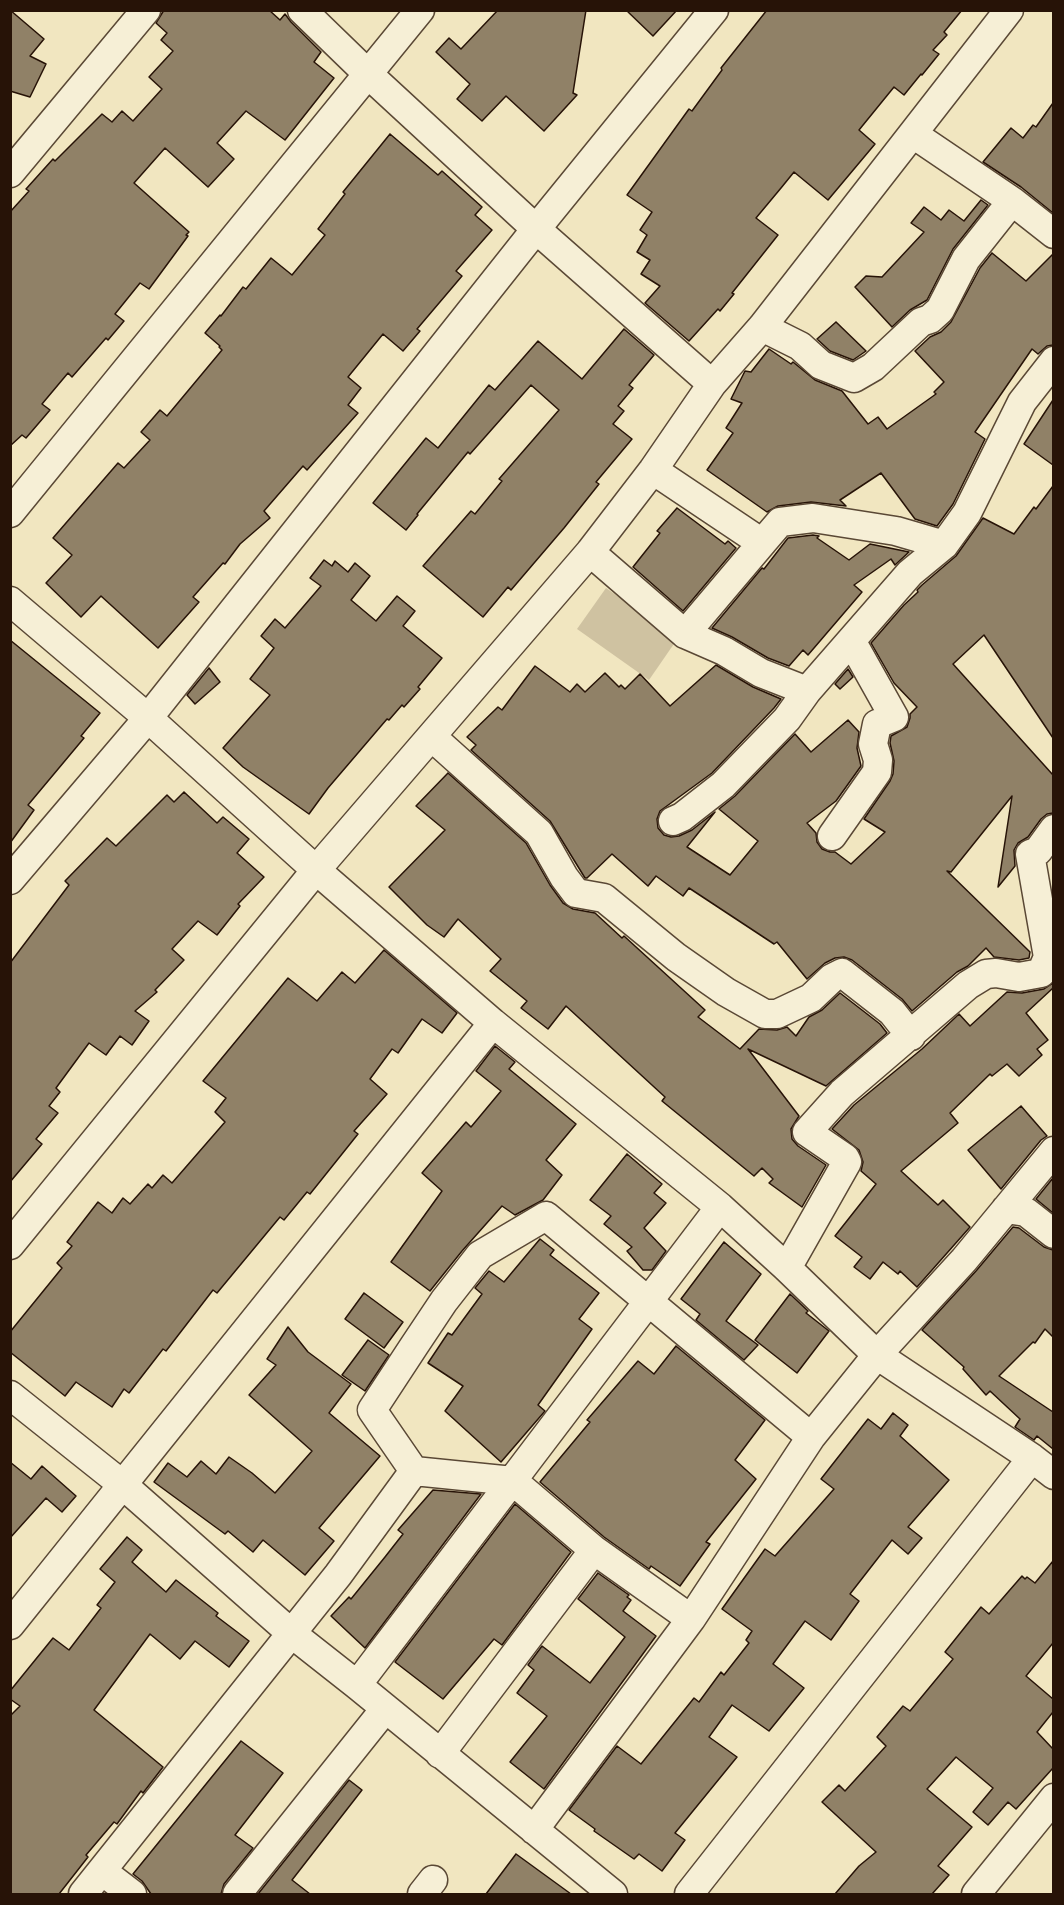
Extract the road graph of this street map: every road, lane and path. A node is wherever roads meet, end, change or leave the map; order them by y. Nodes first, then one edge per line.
1 (146, 10) edge
2 (303, 10) edge
3 (420, 10) edge
4 (714, 10) edge
5 (1009, 10) edge
6 (368, 74) junction
7 (913, 134) junction
8 (10, 173) edge
9 (1012, 201) junction
10 (536, 229) junction
11 (1053, 234) edge
12 (762, 327) junction
13 (1053, 361) edge
14 (712, 384) junction
15 (652, 470) junction
16 (10, 513) edge
17 (762, 543) junction
18 (945, 545) junction
19 (590, 552) junction
20 (10, 601) edge
21 (685, 634) junction
22 (852, 642) junction
23 (807, 692) junction
24 (148, 718) junction
25 (432, 736) junction
26 (673, 821) dead end
27 (1053, 829) edge
28 (832, 836) dead end
29 (316, 870) junction
30 (10, 880) edge
31 (493, 1023) junction
32 (911, 1036) junction
33 (1053, 1151) edge
34 (720, 1207) junction
35 (1006, 1209) junction
36 (1053, 1234) edge
37 (10, 1245) edge
38 (787, 1268) junction
39 (649, 1302) junction
40 (877, 1355) junction
41 (10, 1395) edge
42 (811, 1437) junction
43 (1043, 1466) edge
44 (414, 1471) junction
45 (513, 1481) junction
46 (123, 1485) junction
47 (594, 1550) junction
48 (691, 1619) junction
49 (10, 1625) edge
50 (291, 1633) junction
51 (357, 1685) junction
52 (385, 1709) junction
53 (440, 1754) junction
54 (1053, 1798) edge
55 (534, 1830) junction
56 (102, 1871) junction
57 (83, 1894) edge
58 (132, 1894) edge
59 (237, 1894) edge
60 (613, 1894) edge
61 (689, 1894) edge
62 (976, 1894) edge

1 - 8 street
2 - 6 street
3 - 6 street
4 - 10 street
5 - 7 street
6 - 10 street
6 - 16 street
7 - 9 street
7 - 12 street
9 - 11 street
9 - 12 street
10 - 14 street
10 - 24 street
12 - 14 street
13 - 18 street
14 - 15 street
15 - 17 street
15 - 19 street
17 - 18 street
17 - 21 street
18 - 22 street
19 - 21 street
19 - 25 street
20 - 24 street
21 - 23 street
22 - 23 street
22 - 28 street
23 - 26 street
24 - 29 street
24 - 30 street
25 - 29 street
25 - 32 street
27 - 32 street
29 - 31 street
29 - 37 street
31 - 34 street
31 - 46 street
32 - 38 street
33 - 35 street
34 - 38 street
34 - 39 street
35 - 36 street
35 - 40 street
38 - 40 street
39 - 42 street
39 - 44 street
39 - 45 street
40 - 42 street
40 - 43 street
41 - 46 street
42 - 48 street
43 - 61 street
44 - 45 street
44 - 50 street
45 - 47 street
45 - 51 street
46 - 49 street
46 - 50 street
47 - 48 street
47 - 53 street
48 - 55 street
50 - 51 street
50 - 56 street
51 - 52 street
52 - 53 street
52 - 59 street
53 - 55 street
54 - 62 street
55 - 60 street
56 - 57 street
56 - 58 street

